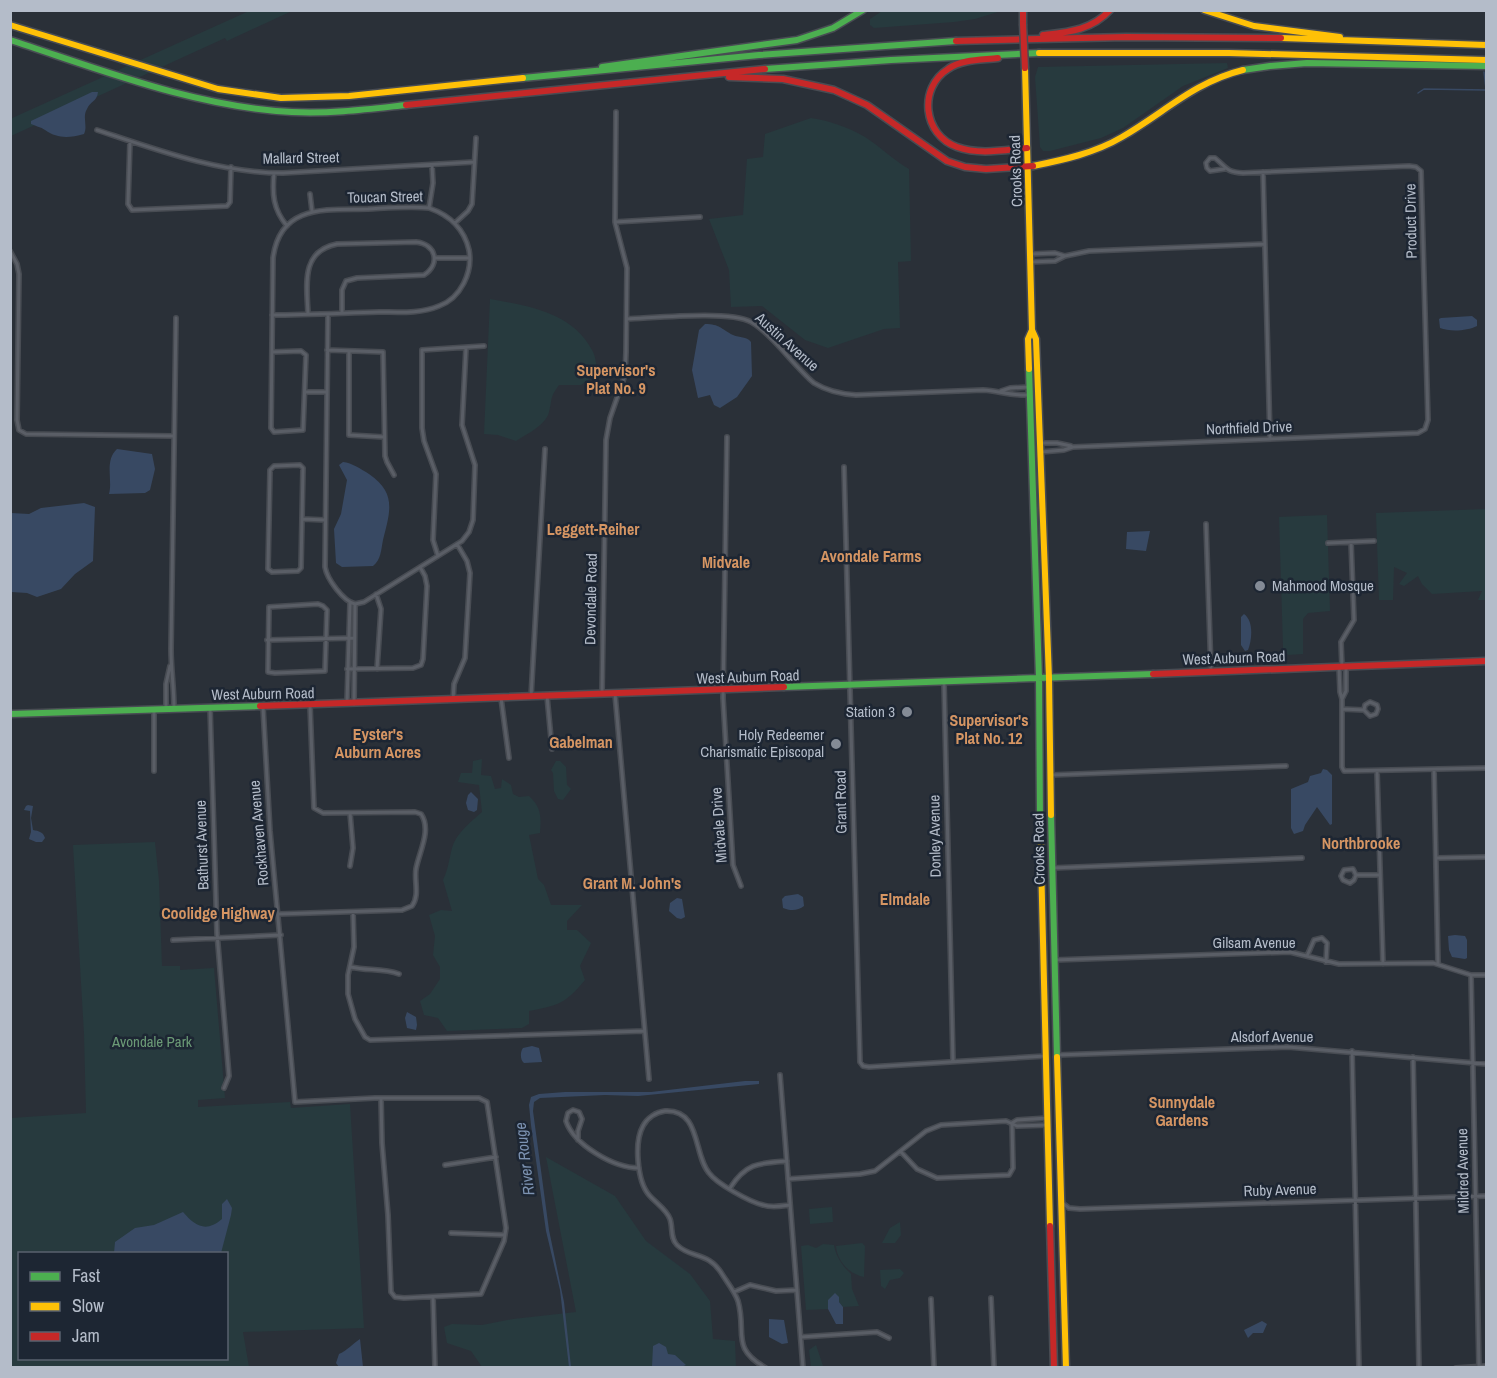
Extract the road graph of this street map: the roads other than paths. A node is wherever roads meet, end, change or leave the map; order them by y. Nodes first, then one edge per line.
1 (863, 10) edge
2 (1023, 10) edge
3 (1110, 10) edge
4 (1204, 10) edge
5 (10, 25) edge
6 (1006, 39) junction
7 (10, 40) edge
8 (1385, 42) junction
9 (1486, 45) edge
10 (1035, 53) junction
11 (1486, 60) edge
12 (1486, 66) edge
13 (538, 77) junction
14 (695, 77) junction
15 (616, 112) dead end
16 (97, 130) dead end
17 (476, 138) dead end
18 (130, 141) junction
19 (1028, 148) junction
20 (474, 162) junction
21 (432, 165) junction
22 (231, 167) junction
23 (1028, 167) junction
24 (1224, 169) junction
25 (1263, 172) junction
26 (274, 173) junction
27 (310, 194) dead end
28 (429, 208) junction
29 (312, 211) junction
30 (700, 217) dead end
31 (615, 222) junction
32 (455, 223) junction
33 (287, 226) junction
34 (1265, 244) junction
35 (10, 251) edge
36 (1030, 254) junction
37 (1065, 256) junction
38 (435, 258) junction
39 (470, 258) junction
40 (1030, 262) junction
41 (342, 313) junction
42 (328, 314) junction
43 (272, 315) junction
44 (308, 315) junction
45 (176, 318) dead end
46 (627, 319) junction
47 (1032, 330) junction
48 (484, 346) dead end
49 (466, 348) junction
50 (327, 350) junction
51 (349, 351) junction
52 (272, 352) junction
53 (1029, 387) junction
54 (1001, 391) junction
55 (305, 392) junction
56 (326, 392) junction
57 (1029, 395) junction
58 (1038, 396) junction
59 (1425, 429) joint
60 (174, 436) junction
61 (384, 436) junction
62 (727, 437) dead end
63 (1270, 439) junction
64 (1030, 443) junction
65 (1039, 443) junction
66 (1073, 447) junction
67 (545, 449) dead end
68 (1040, 452) junction
69 (844, 467) dead end
70 (394, 475) dead end
71 (1031, 480) junction
72 (1041, 486) junction
73 (303, 519) junction
74 (325, 520) junction
75 (1206, 524) dead end
76 (1374, 541) dead end
77 (1351, 542) junction
78 (1328, 543) dead end
79 (457, 544) junction
80 (438, 556) junction
81 (420, 567) junction
82 (1034, 569) junction
83 (1045, 575) junction
84 (376, 594) junction
85 (350, 603) junction
86 (355, 604) junction
87 (326, 638) junction
88 (348, 638) junction
89 (354, 638) junction
90 (267, 640) junction
91 (1038, 654) junction
92 (1048, 658) junction
93 (1486, 661) edge
94 (171, 664) junction
95 (1342, 667) junction
96 (347, 669) junction
97 (354, 669) junction
98 (377, 669) junction
99 (1211, 671) junction
100 (1039, 678) junction
101 (1049, 678) junction
102 (944, 682) junction
103 (850, 685) junction
104 (723, 690) junction
105 (602, 694) junction
106 (615, 694) junction
107 (547, 696) junction
108 (531, 697) junction
109 (1039, 697) junction
110 (501, 698) junction
111 (1342, 699) junction
112 (453, 700) junction
113 (1049, 702) junction
114 (350, 704) junction
115 (310, 705) junction
116 (262, 706) junction
117 (210, 707) junction
118 (174, 708) junction
119 (154, 709) junction
120 (166, 709) junction
121 (1342, 709) junction
122 (1364, 710) junction
123 (10, 714) edge
124 (552, 749) dead end
125 (509, 758) dead end
126 (1286, 766) dead end
127 (1486, 768) edge
128 (1040, 769) junction
129 (1434, 770) junction
130 (154, 771) dead end
131 (1377, 771) junction
132 (1050, 775) junction
133 (1041, 807) junction
134 (1051, 811) junction
135 (350, 813) junction
136 (1486, 857) edge
137 (1302, 858) dead end
138 (1436, 858) junction
139 (350, 866) dead end
140 (1052, 868) junction
141 (1356, 875) junction
142 (1380, 875) junction
143 (741, 886) dead end
144 (353, 912) junction
145 (279, 914) junction
146 (281, 935) junction
147 (218, 938) junction
148 (173, 940) dead end
149 (1043, 956) junction
150 (1307, 956) junction
151 (1054, 960) junction
152 (1326, 962) junction
153 (1438, 963) junction
154 (1383, 964) junction
155 (350, 967) junction
156 (399, 974) dead end
157 (1471, 975) junction
158 (1486, 975) edge
159 (1045, 1011) junction
160 (1056, 1017) junction
161 (644, 1031) junction
162 (1352, 1051) junction
163 (1057, 1055) junction
164 (1046, 1056) junction
165 (1413, 1057) junction
166 (953, 1061) junction
167 (1472, 1062) junction
168 (1486, 1064) edge
169 (780, 1075) dead end
170 (649, 1079) dead end
171 (224, 1088) dead end
172 (381, 1098) junction
173 (1048, 1121) junction
174 (1012, 1123) junction
175 (578, 1140) junction
176 (1048, 1143) junction
177 (1059, 1149) junction
178 (901, 1152) junction
179 (496, 1157) junction
180 (787, 1161) junction
181 (445, 1165) dead end
182 (639, 1168) junction
183 (788, 1179) junction
184 (730, 1188) junction
185 (1475, 1196) junction
186 (1486, 1196) edge
187 (1415, 1198) junction
188 (1355, 1200) junction
189 (1061, 1202) junction
190 (790, 1205) junction
191 (1050, 1208) junction
192 (1074, 1209) junction
193 (1061, 1217) junction
194 (451, 1233) dead end
195 (505, 1235) junction
196 (797, 1290) junction
197 (734, 1292) junction
198 (433, 1297) junction
199 (991, 1298) dead end
200 (931, 1299) dead end
201 (801, 1337) junction
202 (890, 1338) dead end
203 (1486, 1366) edge
204 (1479, 1367) edge
205 (435, 1368) edge
206 (766, 1368) edge
207 (803, 1368) edge
208 (934, 1368) edge
209 (994, 1368) edge
210 (1054, 1368) edge
211 (1066, 1368) edge
212 (1359, 1368) edge
213 (1419, 1368) edge
214 (1456, 1368) edge

1 - 13 main road
2 - 19 main road, Crooks Road, bridge
3 - 6 main road
4 - 8 main road
5 - 13 main road
6 - 8 main road
6 - 13 main road
7 - 14 main road
8 - 9 main road
10 - 11 main road
10 - 14 main road
10 - 19 main road
12 - 23 main road
14 - 23 main road
15 - 31 street, Devondale Road
16 - 18 street, Mallard Street
17 - 20 street
18 - 22 street, Mallard Street
18 - 22 street
19 - 23 main road, Crooks Road
20 - 21 street, Mallard Street
20 - 32 street
21 - 26 street, Mallard Street
21 - 28 street
22 - 26 street, Mallard Street
23 - 36 main road, Crooks Road
24 - 24 street
24 - 25 street
25 - 34 street
25 - 59 street, Product Drive
26 - 33 street
27 - 29 street
28 - 29 street, Toucan Street
28 - 32 street, Toucan Street
29 - 33 street, Toucan Street
30 - 31 street
31 - 46 street, Devondale Road
32 - 39 street
33 - 43 street
34 - 37 street
34 - 63 street
35 - 60 street
36 - 37 street
36 - 40 main road, Crooks Road
37 - 40 street
38 - 39 street
38 - 41 street
38 - 44 street
39 - 41 street
40 - 47 main road, Crooks Road
41 - 42 street
42 - 44 street
42 - 50 street
43 - 44 street
43 - 52 street
45 - 60 street
46 - 54 street, Austin Avenue
46 - 105 street, Devondale Road
47 - 53 main road, Crooks Road
47 - 58 main road, Crooks Road
48 - 49 street
49 - 79 street
49 - 80 street
50 - 51 street
50 - 56 street
51 - 61 street
51 - 61 street
52 - 55 street
52 - 55 street
53 - 54 street, Austin Avenue
53 - 57 main road, Crooks Road
53 - 58 main road
54 - 57 street, Austin Avenue
55 - 56 street
56 - 74 street
57 - 64 main road, Crooks Road
58 - 65 main road, Crooks Road
59 - 63 street, Northfield Drive
60 - 94 street
61 - 70 street
62 - 104 street, Midvale Drive
63 - 66 street, Northfield Drive
64 - 68 main road
64 - 71 main road, Crooks Road
65 - 66 street, Northfield Drive
65 - 68 main road, Crooks Road
66 - 68 street, Northfield Drive
67 - 108 street
68 - 72 main road, Crooks Road
69 - 103 street, Grant Road
71 - 72 main road
71 - 82 main road, Crooks Road
72 - 83 main road, Crooks Road
73 - 73 street
73 - 74 street
74 - 85 street
75 - 99 street
76 - 77 street
77 - 78 street
77 - 95 street
79 - 80 street
79 - 112 street
80 - 81 street
81 - 84 street
81 - 98 street
82 - 83 main road
82 - 91 main road, Crooks Road
83 - 92 main road, Crooks Road
84 - 86 street
84 - 98 street
85 - 86 street
85 - 88 street
86 - 89 street
87 - 88 street
87 - 90 street
87 - 90 street
87 - 90 street
88 - 89 street
88 - 96 street
89 - 97 street
91 - 92 main road
91 - 100 main road, Crooks Road
92 - 101 main road, Crooks Road
93 - 95 main road, West Auburn Road
94 - 118 street
94 - 120 street
95 - 99 main road, West Auburn Road
95 - 111 street
95 - 111 street
96 - 97 street
96 - 114 street
97 - 98 street
97 - 114 street
99 - 101 main road, West Auburn Road
100 - 101 main road, West Auburn Road
100 - 102 main road, West Auburn Road
100 - 109 main road, Crooks Road
101 - 113 main road, Crooks Road
102 - 103 main road, West Auburn Road
102 - 166 street, Donley Avenue
103 - 104 main road, West Auburn Road
103 - 166 street, Grant Road
104 - 106 main road, West Auburn Road
104 - 143 street, Midvale Drive
105 - 106 main road, West Auburn Road
105 - 107 main road, West Auburn Road
106 - 161 street
107 - 108 main road, West Auburn Road
107 - 124 street
108 - 110 main road, West Auburn Road
109 - 113 main road
109 - 128 main road, Crooks Road
110 - 112 main road, West Auburn Road
110 - 125 street
111 - 121 street
112 - 114 main road, West Auburn Road
113 - 132 main road, Crooks Road
114 - 115 main road, West Auburn Road
115 - 116 main road, West Auburn Road
115 - 135 street
116 - 117 main road, West Auburn Road
116 - 145 street, Rockhaven Avenue
117 - 118 main road, West Auburn Road
117 - 147 street, Bathurst Avenue
118 - 120 main road, West Auburn Road
119 - 120 main road, West Auburn Road
119 - 123 main road, West Auburn Road
119 - 130 street
121 - 122 street
121 - 131 street
122 - 122 street
126 - 132 street
127 - 129 street
128 - 132 main road
128 - 133 main road, Crooks Road
129 - 131 street
129 - 138 street
131 - 142 street
132 - 134 main road, Crooks Road
133 - 134 main road
133 - 149 main road, Crooks Road
134 - 140 main road, Crooks Road
135 - 139 street
135 - 144 street
136 - 138 street
137 - 140 street
138 - 153 street
140 - 151 main road, Crooks Road
141 - 141 street
141 - 142 street
142 - 154 street
144 - 145 street
144 - 155 street
145 - 146 street, Rockhaven Avenue
146 - 147 street
146 - 172 street, Rockhaven Avenue
147 - 148 street
147 - 171 street, Bathurst Avenue
149 - 151 main road
149 - 159 main road, Crooks Road
150 - 151 street, Gilsam Avenue
150 - 152 street, Gilsam Avenue
150 - 152 street
151 - 160 main road, Crooks Road
152 - 154 street, Gilsam Avenue
153 - 154 street, Gilsam Avenue
153 - 157 street, Gilsam Avenue
155 - 156 street
155 - 161 street
157 - 158 street, Gilsam Avenue
157 - 167 street, Mildred Avenue
159 - 160 main road
159 - 164 main road, Crooks Road
160 - 163 main road, Crooks Road
161 - 170 street
162 - 163 street, Alsdorf Avenue
162 - 165 street, Alsdorf Avenue
162 - 188 street
163 - 177 main road, Crooks Road
164 - 166 street
164 - 173 main road, Crooks Road
165 - 167 street, Alsdorf Avenue
165 - 187 street
167 - 168 street, Alsdorf Avenue
167 - 185 street, Mildred Avenue
169 - 180 street
172 - 179 street
172 - 198 street
173 - 174 street
173 - 174 street
173 - 176 main road, Crooks Road
174 - 178 street
174 - 178 street
175 - 175 street
175 - 182 street
176 - 177 main road
176 - 191 main road, Crooks Road
177 - 189 main road, Crooks Road
178 - 183 street
179 - 181 street
179 - 195 street
180 - 183 street
180 - 184 street
182 - 184 street
182 - 197 street
183 - 190 street
184 - 190 street
185 - 186 street, Ruby Avenue
185 - 187 street, Ruby Avenue
185 - 204 street, Mildred Avenue
187 - 188 street, Ruby Avenue
187 - 213 street
188 - 192 street, Ruby Avenue
188 - 212 street
189 - 192 street
189 - 193 main road, Crooks Road
190 - 196 street
191 - 193 main road
191 - 210 main road, Crooks Road
192 - 193 street, Ruby Avenue
193 - 211 main road, Crooks Road
194 - 195 street
195 - 198 street
196 - 197 street
196 - 201 street
197 - 206 street
198 - 205 street
199 - 209 street
200 - 208 street
201 - 202 street
201 - 207 street
203 - 204 street
204 - 214 street

